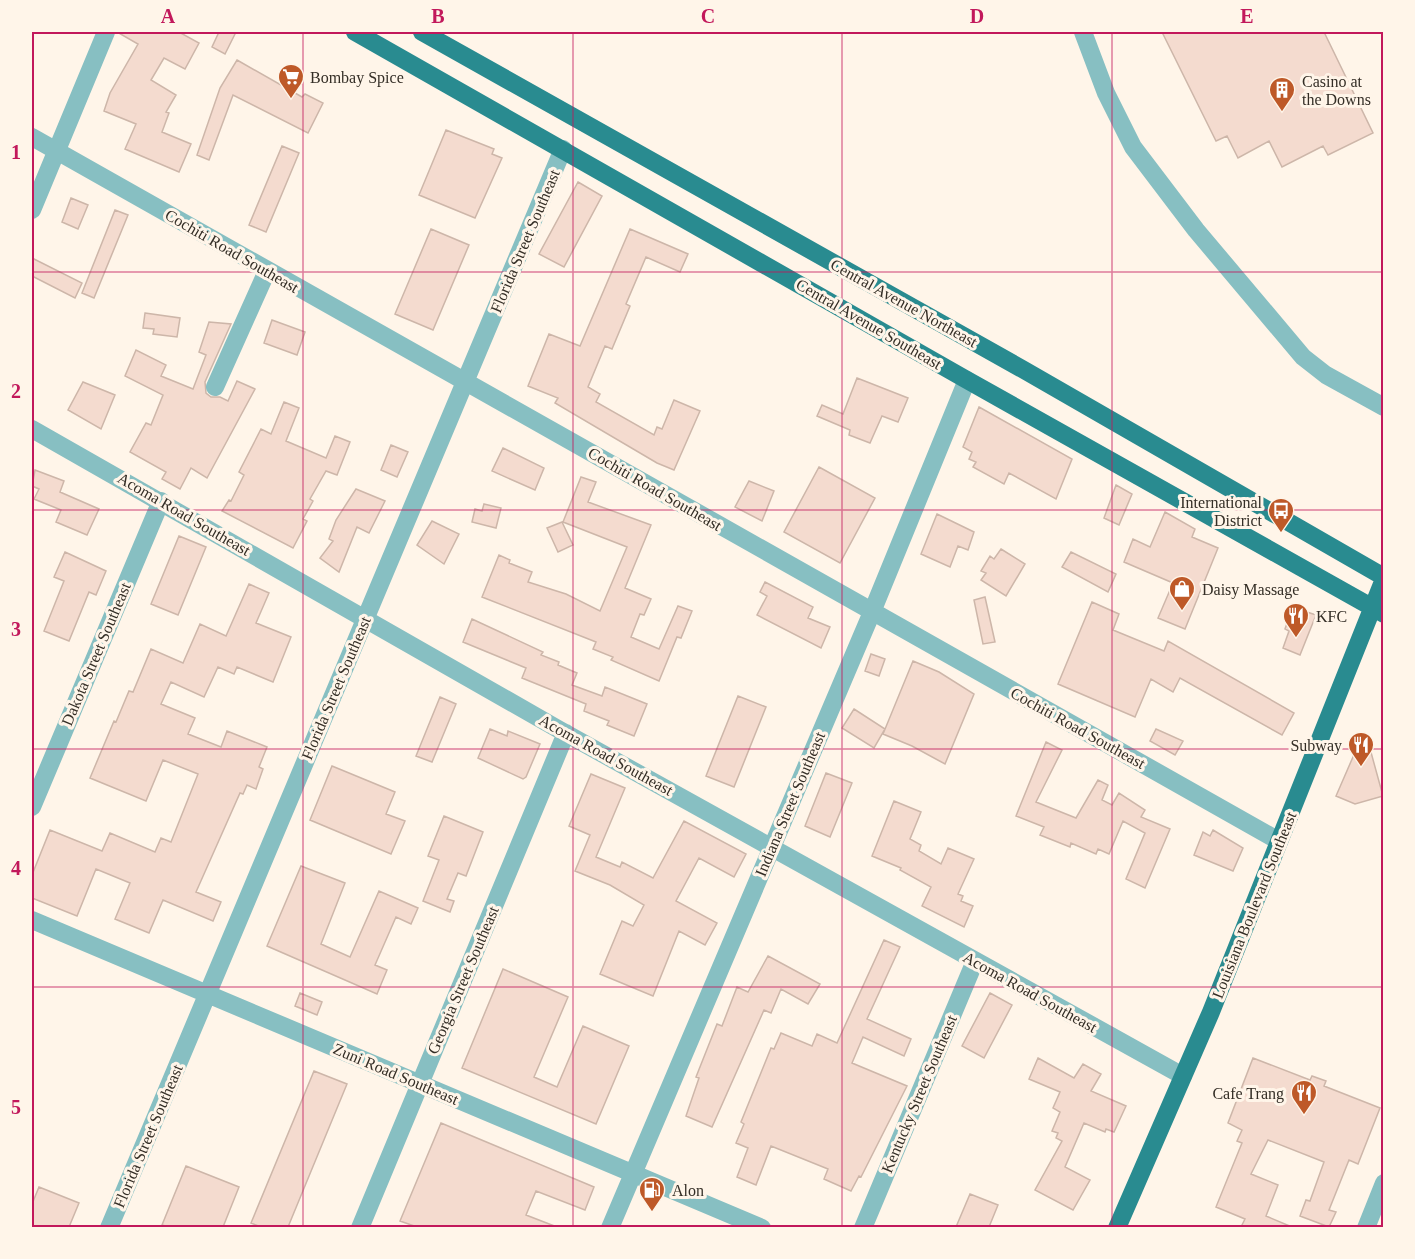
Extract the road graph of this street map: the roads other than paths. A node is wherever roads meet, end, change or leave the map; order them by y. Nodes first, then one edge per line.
1 (106, 32) edge
2 (355, 32) edge
3 (422, 32) edge
4 (1083, 32) edge
5 (32, 137) edge
6 (563, 150) junction
7 (56, 151) junction
8 (32, 210) edge
9 (267, 271) junction
10 (967, 380) junction
11 (465, 382) junction
12 (215, 387) dead end
13 (1383, 407) edge
14 (32, 429) edge
15 (161, 501) junction
16 (1383, 578) edge
17 (1378, 610) edge
18 (872, 612) junction
19 (365, 619) junction
20 (566, 733) junction
21 (32, 807) edge
22 (1279, 841) junction
23 (772, 846) junction
24 (32, 920) edge
25 (975, 961) junction
26 (207, 994) junction
27 (1183, 1076) junction
28 (420, 1084) junction
29 (633, 1173) junction
30 (1383, 1183) edge
31 (110, 1227) edge
32 (360, 1227) edge
33 (610, 1227) edge
34 (762, 1227) edge
35 (863, 1227) edge
36 (1117, 1227) edge
37 (1366, 1227) edge

1 - 7 street
2 - 6 main road, Central Avenue Southeast
3 - 16 main road, Central Avenue Northeast
4 - 13 street
5 - 7 street, Cochiti Road Southeast
6 - 10 main road, Central Avenue Southeast
6 - 11 street, Florida Street Southeast
7 - 8 street
7 - 9 street, Cochiti Road Southeast
9 - 11 street, Cochiti Road Southeast
9 - 12 street
10 - 17 main road, Central Avenue Southeast
10 - 18 street, Indiana Street Southeast
11 - 18 street, Cochiti Road Southeast
11 - 19 street, Florida Street Southeast
14 - 15 street, Acoma Road Southeast
15 - 19 street, Acoma Road Southeast
15 - 21 street, Dakota Street Southeast
16 - 17 main road, Louisiana Boulevard Southeast
17 - 22 main road, Louisiana Boulevard Southeast
18 - 22 street, Cochiti Road Southeast
18 - 23 street, Indiana Street Southeast
19 - 20 street, Acoma Road Southeast
19 - 26 street, Florida Street Southeast
20 - 23 street, Acoma Road Southeast
20 - 28 street, Georgia Street Southeast
22 - 27 main road, Louisiana Boulevard Southeast
23 - 25 street, Acoma Road Southeast
23 - 29 street, Indiana Street Southeast
24 - 26 street, Zuni Road Southeast
25 - 27 street, Acoma Road Southeast
25 - 35 street, Kentucky Street Southeast
26 - 28 street, Zuni Road Southeast
26 - 31 street, Florida Street Southeast
27 - 36 main road, Louisiana Boulevard Southeast
28 - 29 street, Zuni Road Southeast
28 - 32 street, Georgia Street Southeast
29 - 33 street, Indiana Street Southeast
29 - 34 street, Zuni Road Southeast
30 - 37 street

